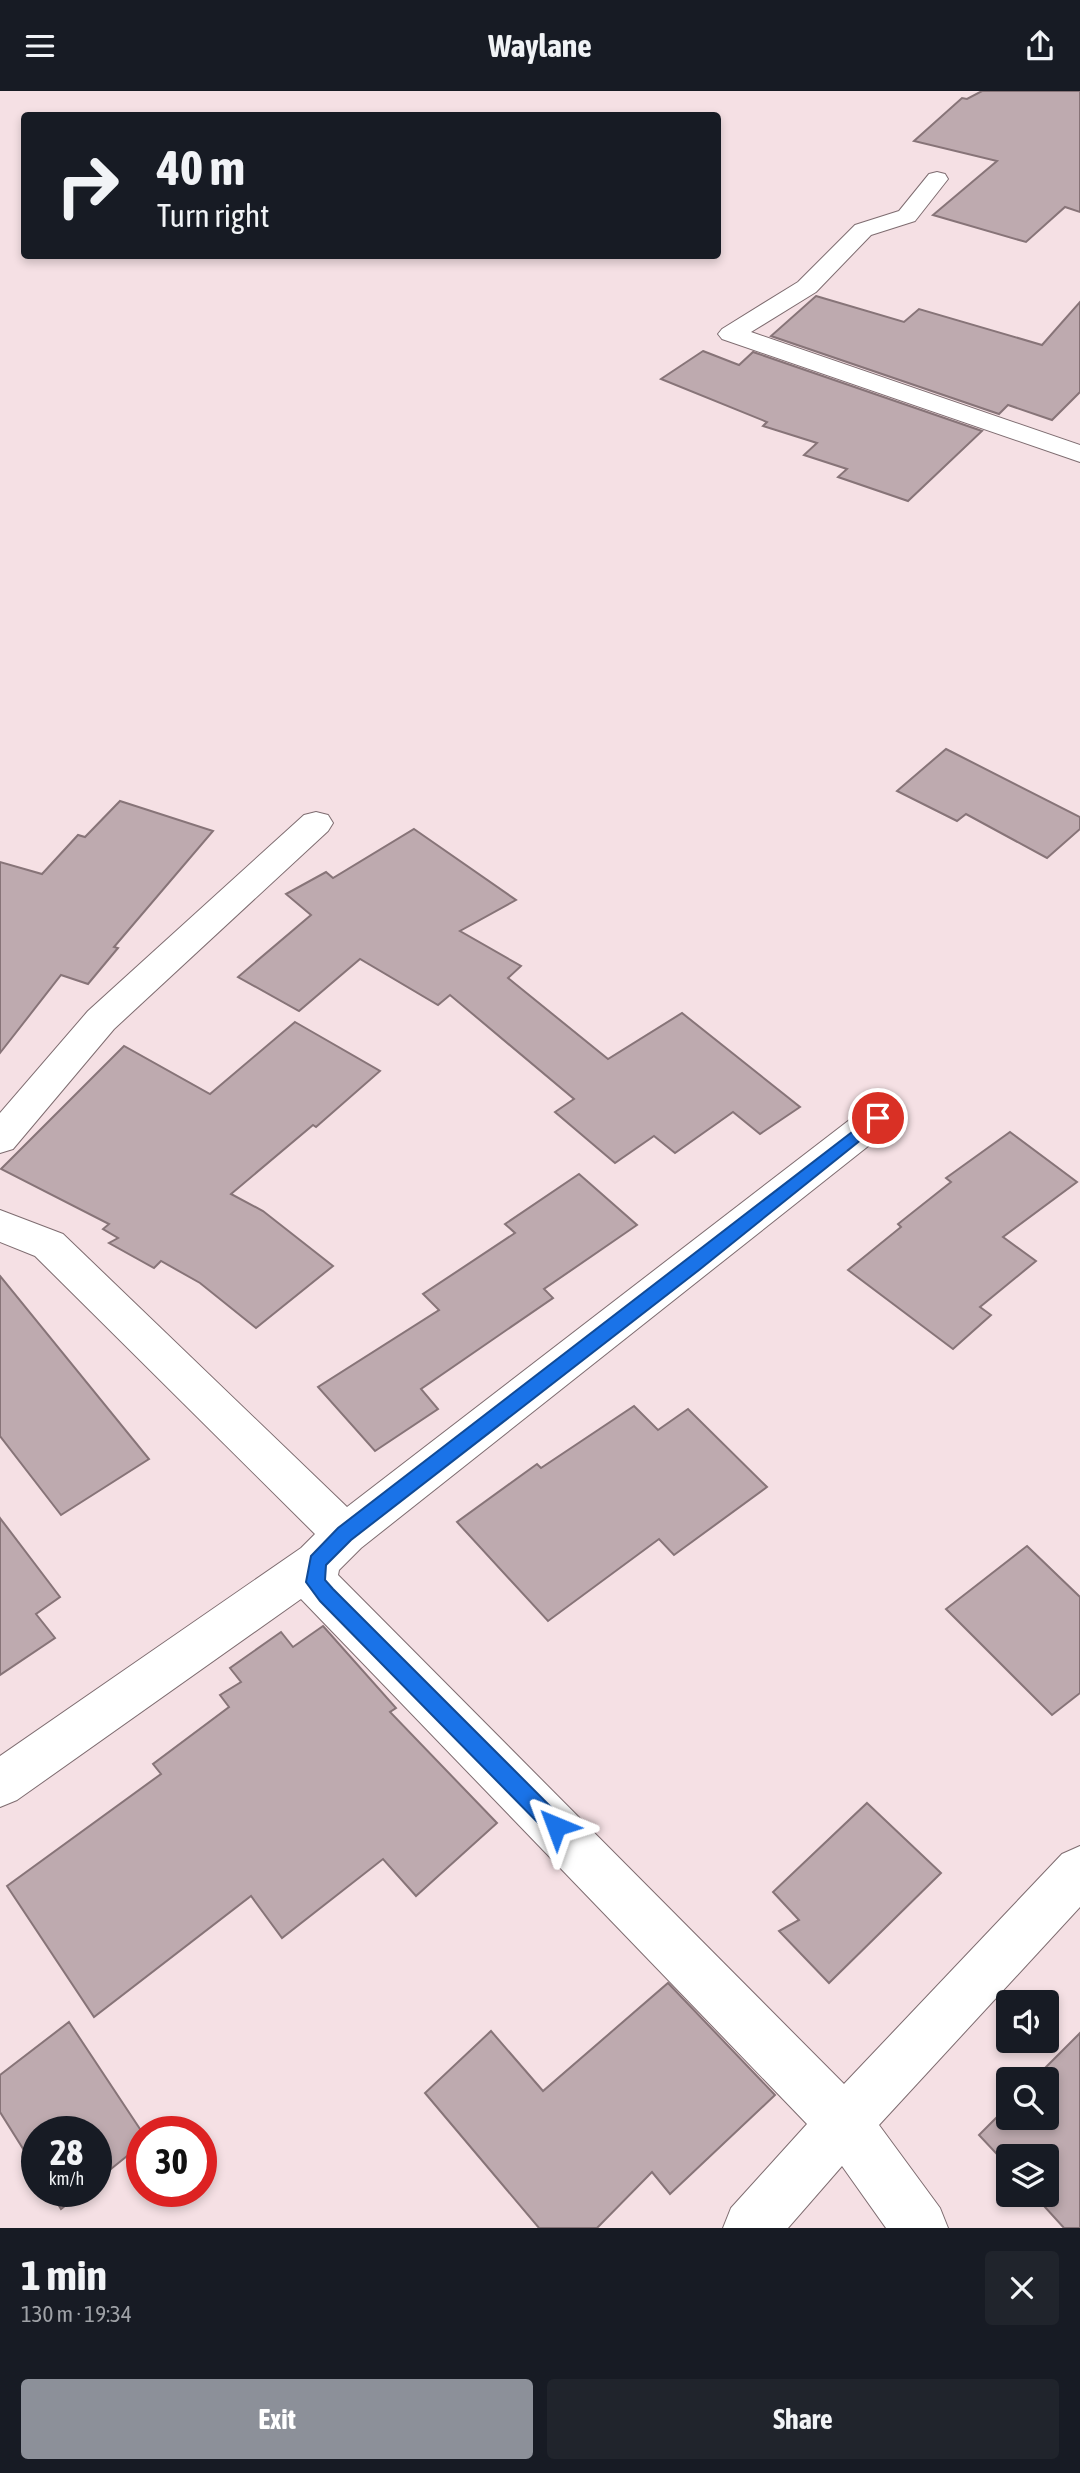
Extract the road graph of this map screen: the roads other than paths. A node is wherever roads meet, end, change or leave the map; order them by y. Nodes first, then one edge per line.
1 (937, 179) dead end
2 (1080, 454) edge
3 (316, 823) dead end
4 (878, 1118) dead end
5 (0, 1139) edge
6 (0, 1225) edge
7 (331, 1548) junction
8 (0, 1784) edge
9 (1080, 1871) edge
10 (844, 2123) junction
11 (751, 2228) edge
12 (920, 2228) edge

1 - 2 street
3 - 5 street
4 - 7 street
6 - 7 street
7 - 8 street
7 - 10 street
9 - 10 street
10 - 11 street
10 - 12 street

